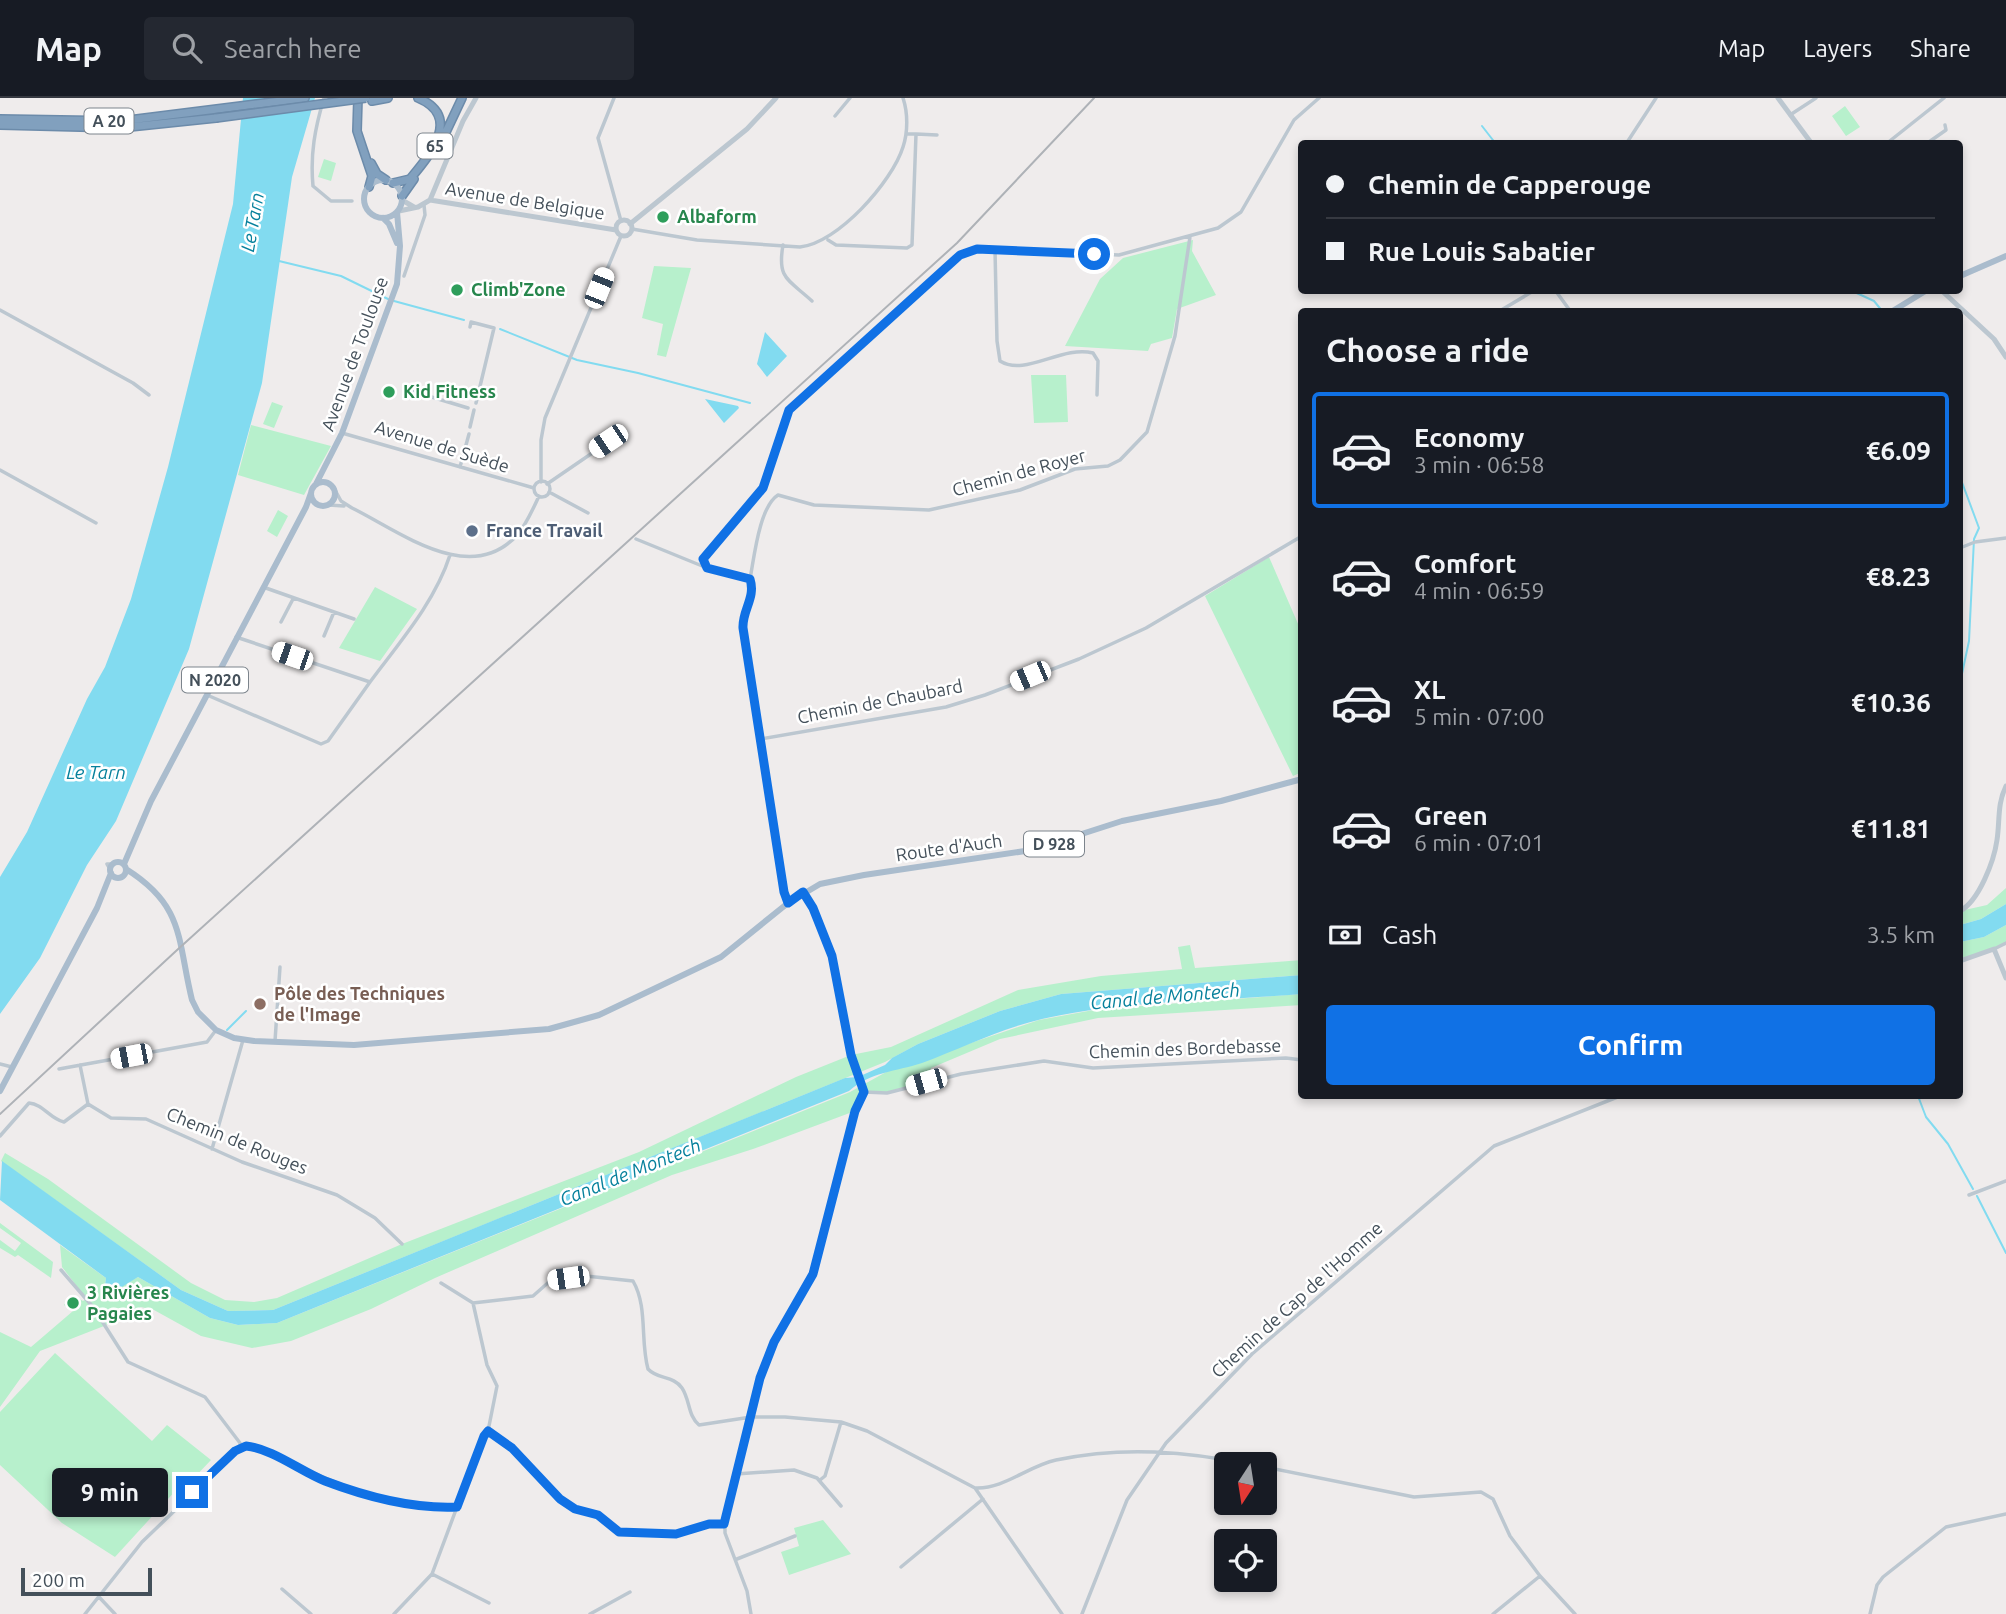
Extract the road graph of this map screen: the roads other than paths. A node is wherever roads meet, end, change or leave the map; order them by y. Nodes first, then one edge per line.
1 (305, 98) edge
2 (388, 98) edge
3 (418, 98) edge
4 (462, 98) edge
5 (476, 98) edge
6 (614, 98) edge
7 (776, 98) edge
8 (850, 98) edge
9 (903, 98) edge
10 (1319, 98) edge
11 (1656, 98) edge
12 (1778, 98) edge
13 (1816, 98) edge
14 (1944, 98) edge
15 (364, 99) edge
16 (326, 101) edge
17 (1790, 115) junction
18 (835, 116) dead end
19 (0, 119) edge
20 (0, 125) edge
21 (1945, 125) dead end
22 (906, 134) junction
23 (916, 134) junction
24 (937, 135) dead end
25 (1629, 140) edge
26 (1809, 140) edge
27 (1891, 140) edge
28 (1932, 140) edge
29 (390, 182) junction
30 (369, 187) junction
31 (402, 198) junction
32 (430, 200) junction
33 (352, 201) dead end
34 (424, 205) junction
35 (414, 208) junction
36 (398, 212) junction
37 (383, 218) junction
38 (621, 221) junction
39 (631, 227) junction
40 (616, 230) junction
41 (621, 236) junction
42 (1190, 237) junction
43 (827, 239) junction
44 (783, 245) junction
45 (995, 250) junction
46 (400, 256) junction
47 (2006, 256) edge
48 (1963, 275) edge
49 (404, 276) dead end
50 (1528, 294) edge
51 (1920, 294) edge
52 (1945, 294) edge
53 (811, 301) dead end
54 (1505, 308) edge
55 (1898, 308) edge
56 (1960, 308) edge
57 (0, 310) edge
58 (1963, 310) edge
59 (470, 327) dead end
60 (2006, 357) edge
61 (405, 389) dead end
62 (149, 395) dead end
63 (1097, 395) dead end
64 (476, 403) dead end
65 (468, 408) dead end
66 (474, 410) dead end
67 (470, 427) dead end
68 (342, 433) junction
69 (469, 433) dead end
70 (620, 434) dead end
71 (331, 460) junction
72 (460, 467) junction
73 (0, 470) edge
74 (541, 481) junction
75 (316, 484) junction
76 (547, 484) junction
77 (333, 488) junction
78 (534, 488) junction
79 (549, 492) junction
80 (311, 493) junction
81 (539, 496) junction
82 (326, 506) junction
83 (352, 508) junction
84 (588, 513) dead end
85 (300, 519) junction
86 (96, 523) dead end
87 (2006, 538) edge
88 (636, 539) dead end
89 (1298, 539) edge
90 (1963, 547) edge
91 (450, 555) junction
92 (704, 564) junction
93 (750, 579) junction
94 (263, 587) junction
95 (293, 598) junction
96 (335, 612) junction
97 (354, 618) dead end
98 (281, 622) dead end
99 (324, 636) dead end
100 (236, 637) junction
101 (370, 682) junction
102 (207, 695) junction
103 (761, 739) junction
104 (1298, 780) edge
105 (2006, 786) edge
106 (117, 867) junction
107 (120, 877) junction
108 (143, 880) junction
109 (803, 892) junction
110 (100, 902) junction
111 (788, 903) junction
112 (1963, 908) edge
113 (2006, 943) edge
114 (1994, 949) junction
115 (1963, 960) edge
116 (280, 967) dead end
117 (2006, 978) edge
118 (216, 1030) junction
119 (243, 1040) junction
120 (275, 1042) junction
121 (1298, 1060) edge
122 (0, 1064) edge
123 (80, 1065) junction
124 (14, 1068) junction
125 (58, 1069) dead end
126 (0, 1091) edge
127 (864, 1092) junction
128 (1612, 1099) edge
129 (88, 1104) junction
130 (1, 1136) edge
131 (212, 1149) junction
132 (2006, 1181) edge
133 (1969, 1195) dead end
134 (402, 1244) dead end
135 (61, 1270) dead end
136 (441, 1283) dead end
137 (473, 1303) junction
138 (751, 1417) junction
139 (841, 1422) junction
140 (488, 1431) junction
141 (240, 1448) junction
142 (1162, 1450) junction
143 (1214, 1459) edge
144 (1278, 1470) edge
145 (736, 1474) junction
146 (820, 1480) junction
147 (975, 1488) junction
148 (983, 1499) junction
149 (841, 1506) dead end
150 (457, 1507) junction
151 (2006, 1514) edge
152 (724, 1524) junction
153 (795, 1536) dead end
154 (737, 1559) junction
155 (901, 1567) dead end
156 (432, 1574) junction
157 (1540, 1576) junction
158 (282, 1588) dead end
159 (630, 1592) dead end
160 (99, 1597) junction
161 (489, 1603) dead end
162 (85, 1614) edge
163 (115, 1614) edge
164 (311, 1614) edge
165 (394, 1614) edge
166 (590, 1614) edge
167 (751, 1614) edge
168 (1062, 1614) edge
169 (1082, 1614) edge
170 (1493, 1614) edge
171 (1575, 1614) edge
172 (1870, 1614) edge

1 - 19 highway, A 20
2 - 15 highway
3 - 29 highway, 65
4 - 31 highway, 65
5 - 32 street
6 - 38 street
7 - 39 street
8 - 18 street
9 - 22 street
10 - 42 street
11 - 25 street
12 - 17 street
13 - 17 street
14 - 27 street
15 - 16 highway, bridge
15 - 29 highway
15 - 30 highway
16 - 20 highway, A 20, bridge
16 - 33 street
17 - 26 street
21 - 28 street
22 - 23 street
22 - 43 street
23 - 24 street
23 - 43 street
29 - 30 main road
29 - 31 main road
30 - 37 main road
31 - 35 street
31 - 36 main road
32 - 34 street
32 - 40 street, Avenue de Belgique
34 - 35 street
34 - 49 street, Avenue de Toulouse
35 - 36 street
36 - 37 main road
36 - 46 main road, Avenue de Toulouse
37 - 46 main road
38 - 39 street
38 - 40 street
39 - 41 street
39 - 44 street
40 - 41 street
41 - 74 street
42 - 45 street
42 - 93 street, Chemin de Royer
43 - 44 street
44 - 53 street
45 - 63 street
45 - 92 street
46 - 68 main road, Avenue de Toulouse
47 - 48 main road
50 - 54 street
51 - 55 main road
52 - 56 street
57 - 62 street
58 - 60 street
59 - 64 street
61 - 65 street
66 - 67 street
68 - 71 main road, Avenue de Toulouse
68 - 72 street, Avenue de Suède
69 - 72 street
70 - 76 street
71 - 75 main road, Avenue de Toulouse
71 - 77 main road, Avenue de Toulouse
72 - 78 street, Avenue de Suède
73 - 86 street
74 - 76 street
74 - 78 street
75 - 77 main road
75 - 80 main road
76 - 79 street
77 - 82 main road
77 - 83 street
78 - 81 street
79 - 81 street
79 - 84 street
80 - 82 main road
80 - 85 main road
81 - 91 street
82 - 83 street
82 - 85 main road
83 - 91 street
85 - 94 main road, N 2020
87 - 90 street
88 - 92 street
89 - 103 street, Chemin de Chaubard
91 - 101 street
92 - 93 street
93 - 103 street
94 - 95 street
94 - 100 main road, N 2020
95 - 96 street
95 - 98 street
96 - 97 street
96 - 99 street
100 - 101 street
100 - 102 main road, N 2020
101 - 102 street
102 - 106 main road, N 2020
103 - 111 street
104 - 109 main road, Route d'Auch / D 928
105 - 112 street
106 - 107 main road
106 - 107 main road
106 - 108 main road
106 - 110 main road
107 - 108 main road
107 - 110 main road
108 - 118 main road, D 928
109 - 111 main road, D 928
109 - 127 street
110 - 124 main road
111 - 120 main road, D 928
113 - 114 street
114 - 115 street
114 - 117 street
116 - 120 street
118 - 119 main road, D 928
118 - 123 street
119 - 120 main road, D 928
119 - 131 street
121 - 127 street, Chemin des Bordebasse
122 - 124 street
123 - 125 street
123 - 129 street
124 - 126 main road
127 - 138 street
128 - 142 street, Chemin de Cap de l'Homme
129 - 130 street
129 - 131 street, Chemin de Rouges
131 - 134 street, Chemin de Rouges
132 - 133 street
135 - 141 street
136 - 137 street
137 - 138 street
137 - 140 street
138 - 139 street
138 - 145 street
139 - 146 street
139 - 147 street
140 - 150 street
140 - 152 street
141 - 150 street
141 - 160 street
142 - 143 street
142 - 147 street
142 - 169 street, Chemin de Cap de l'Homme
144 - 157 street
145 - 146 street
145 - 152 street
146 - 149 street
147 - 148 street
148 - 155 street
148 - 168 street
150 - 156 street
151 - 172 street
152 - 154 street
153 - 154 street
154 - 167 street
156 - 161 street
156 - 165 street
157 - 170 street
157 - 171 street
158 - 164 street
159 - 166 street
160 - 162 street
160 - 163 street

